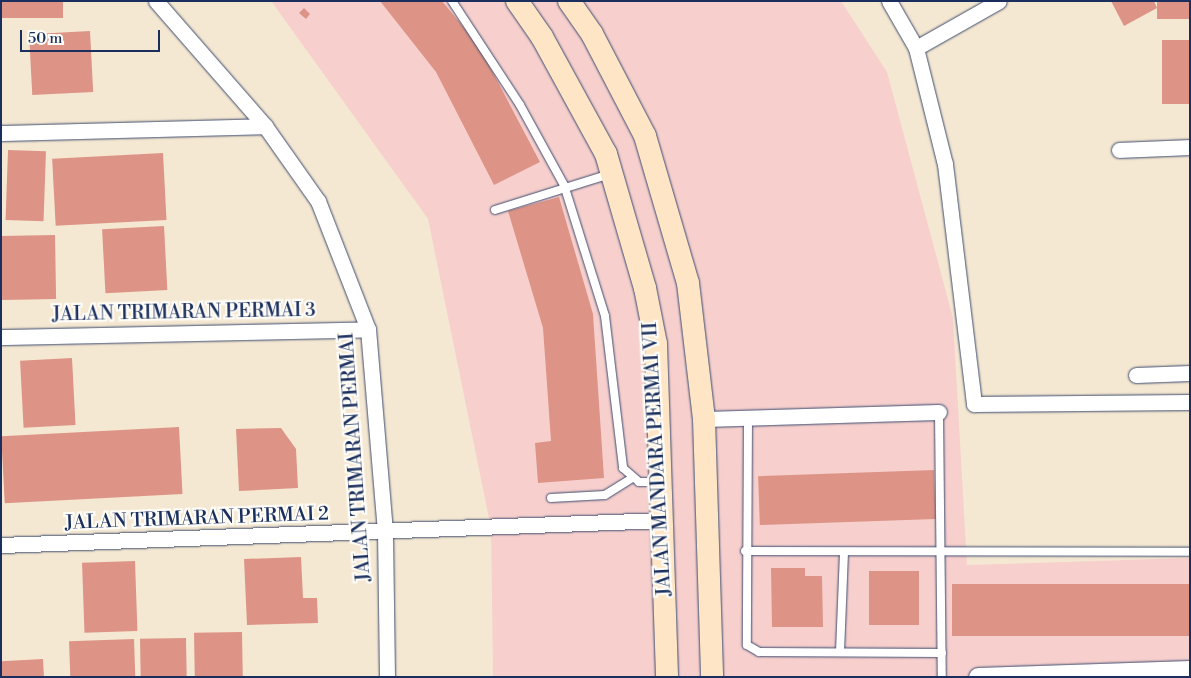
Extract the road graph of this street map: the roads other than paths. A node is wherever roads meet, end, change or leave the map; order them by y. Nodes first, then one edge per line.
1 (156, 1) edge
2 (452, 1) edge
3 (516, 1) edge
4 (569, 1) edge
5 (889, 1) edge
6 (999, 1) edge
7 (916, 48) junction
8 (265, 126) junction
9 (1, 134) edge
10 (1190, 148) edge
11 (1119, 150) dead end
12 (612, 173) junction
13 (564, 186) junction
14 (495, 210) dead end
15 (368, 329) junction
16 (1, 337) edge
17 (1190, 373) edge
18 (1136, 375) dead end
19 (1190, 402) edge
20 (939, 412) joint
21 (748, 418) junction
22 (704, 419) junction
23 (631, 479) junction
24 (662, 482) junction
25 (551, 498) dead end
26 (664, 520) junction
27 (385, 534) junction
28 (1, 545) edge
29 (745, 551) junction
30 (844, 552) junction
31 (1190, 552) edge
32 (942, 553) junction
33 (840, 652) junction
34 (942, 653) junction
35 (1190, 670) edge
36 (387, 677) edge
37 (667, 677) edge
38 (712, 677) edge
39 (942, 677) edge
40 (978, 677) edge

1 - 8 street, JALAN TRIMARAN PERMAI
2 - 13 lane
3 - 12 main road, JALAN MANDARA PERMAI VII
4 - 22 main road
5 - 7 street
6 - 7 street
7 - 19 street
8 - 9 street
8 - 15 street, JALAN TRIMARAN PERMAI
10 - 11 street
12 - 13 lane
12 - 24 main road, JALAN MANDARA PERMAI VII
13 - 14 lane
13 - 23 lane
15 - 16 street, JALAN TRIMARAN PERMAI 3
15 - 27 street, JALAN TRIMARAN PERMAI
17 - 18 street
20 - 21 street
20 - 32 lane
21 - 22 street
21 - 29 lane
22 - 38 main road
23 - 24 lane
23 - 25 lane
24 - 26 main road, JALAN MANDARA PERMAI VII
26 - 27 street, JALAN TRIMARAN PERMAI 2
26 - 37 main road, JALAN MANDARA PERMAI VII
27 - 28 street, JALAN TRIMARAN PERMAI 2
27 - 36 street, JALAN TRIMARAN PERMAI
29 - 30 lane
29 - 33 lane
30 - 32 lane
30 - 33 lane
31 - 32 lane
32 - 34 lane
33 - 34 lane
34 - 39 lane
35 - 40 street

